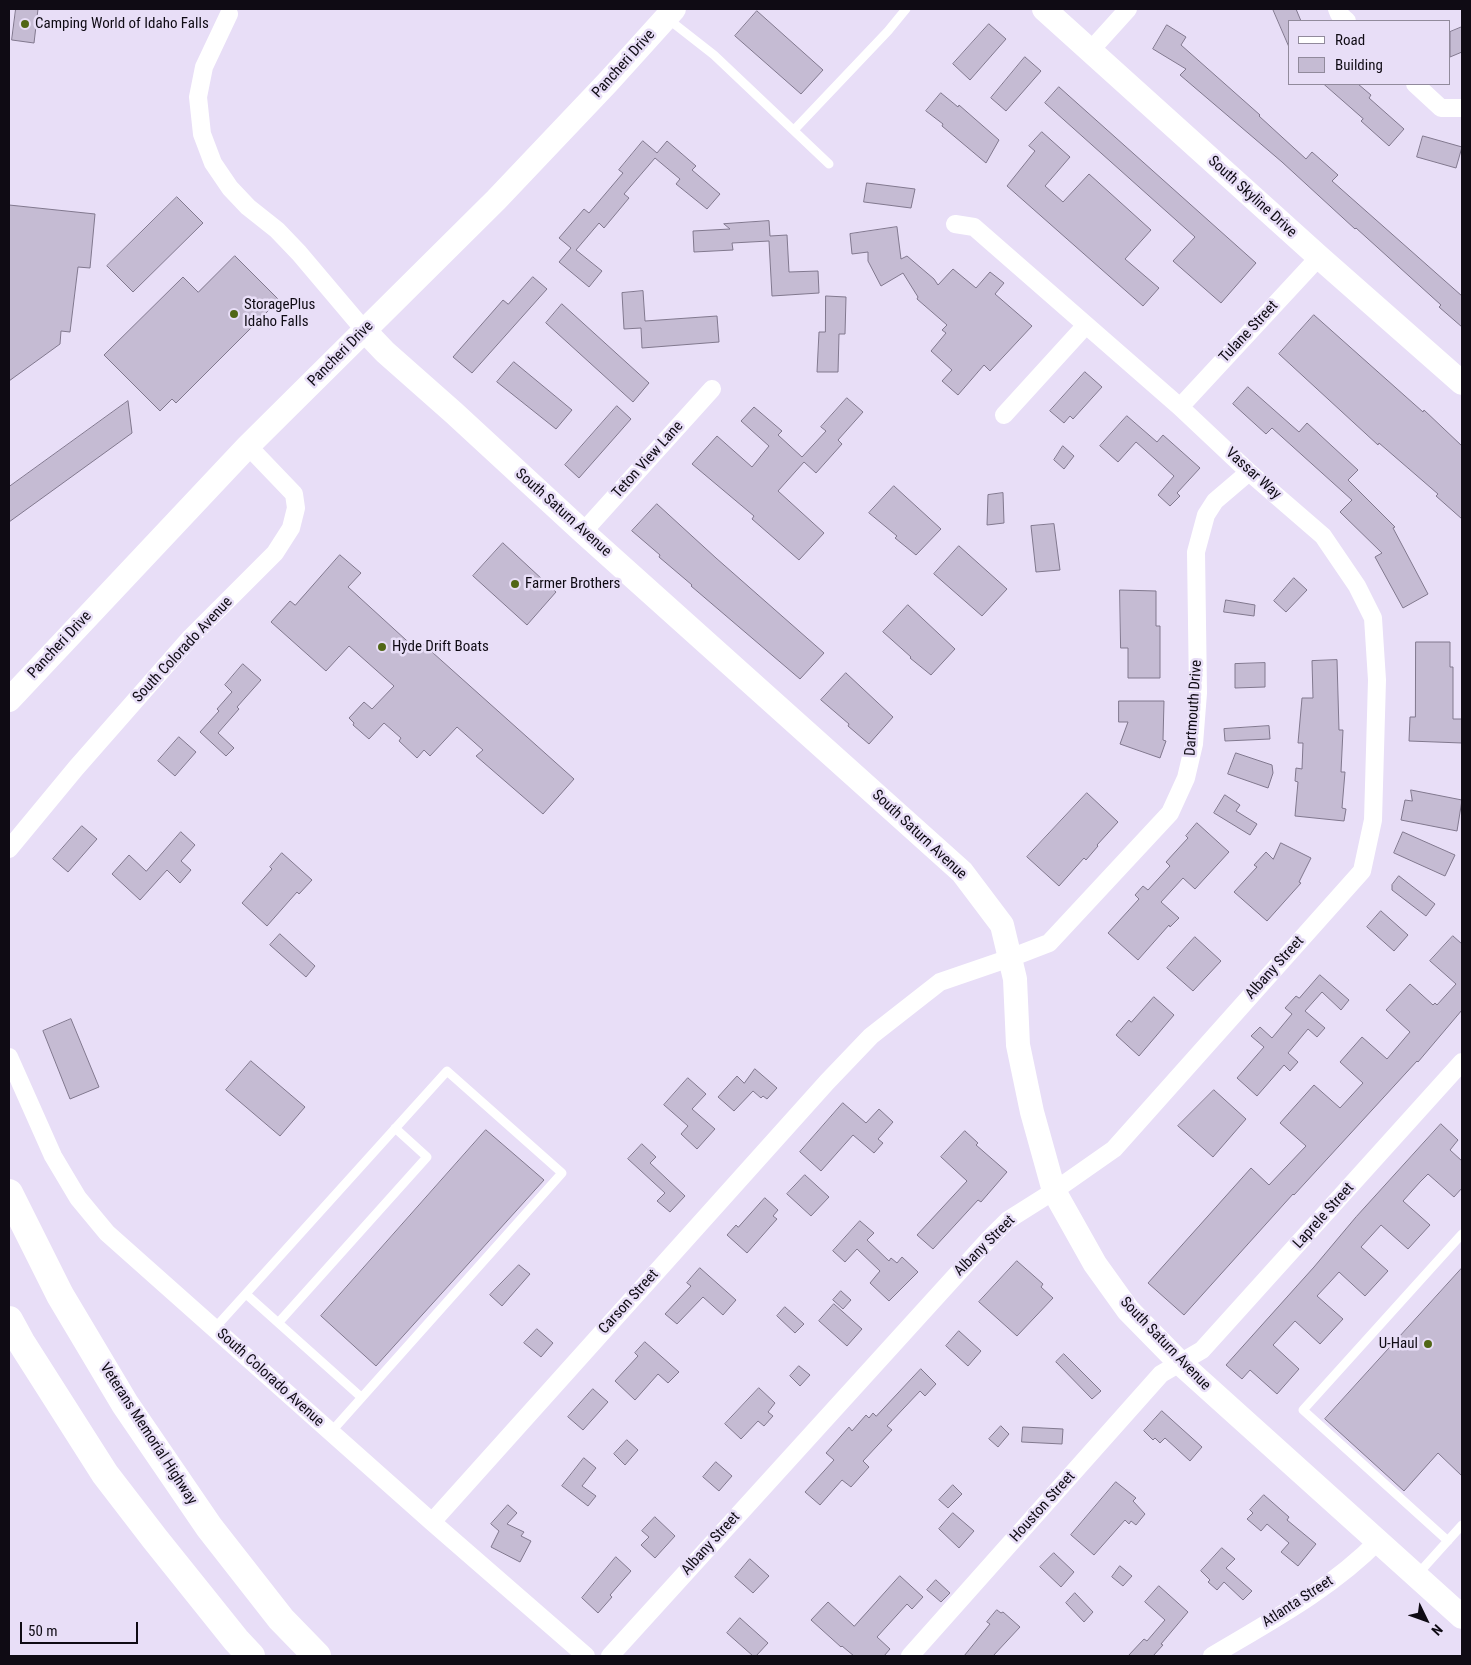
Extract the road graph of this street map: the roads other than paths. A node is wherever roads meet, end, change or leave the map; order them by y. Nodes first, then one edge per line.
1 (906, 9) edge
2 (1044, 9) edge
3 (1128, 9) edge
4 (1337, 9) edge
5 (670, 13) edge
6 (229, 14) dead end
7 (1345, 20) edge
8 (1090, 51) junction
9 (1416, 85) edge
10 (1462, 108) edge
11 (794, 130) junction
12 (829, 164) dead end
13 (955, 224) dead end
14 (1319, 257) junction
15 (1086, 325) junction
16 (365, 331) junction
17 (1462, 383) edge
18 (712, 389) dead end
19 (1180, 407) junction
20 (1004, 415) dead end
21 (248, 446) junction
22 (1250, 472) junction
23 (583, 532) junction
24 (9, 700) edge
25 (1373, 820) joint
26 (9, 849) edge
27 (1049, 943) joint
28 (1010, 958) junction
29 (9, 1057) edge
30 (1462, 1062) edge
31 (395, 1128) junction
32 (1054, 1192) junction
33 (9, 1193) edge
34 (1462, 1234) edge
35 (246, 1294) junction
36 (9, 1320) edge
37 (278, 1322) junction
38 (214, 1329) junction
39 (1180, 1363) junction
40 (362, 1397) junction
41 (331, 1432) junction
42 (432, 1522) junction
43 (1462, 1525) edge
44 (1378, 1541) junction
45 (1448, 1541) junction
46 (1416, 1576) junction
47 (1462, 1617) edge
48 (251, 1656) edge
49 (316, 1656) edge
50 (586, 1656) edge
51 (610, 1656) edge
52 (910, 1656) edge
53 (1212, 1656) edge

1 - 11 lane
2 - 8 street, South Skyline Drive
3 - 8 street
4 - 7 street
5 - 11 lane
5 - 16 street, Pancheri Drive
6 - 16 street
8 - 14 street, South Skyline Drive
9 - 10 street
11 - 12 lane
13 - 15 street, Vassar Way
14 - 17 street, South Skyline Drive
14 - 19 street, Tulane Street
15 - 19 street, Vassar Way
15 - 20 street
16 - 21 street, Pancheri Drive
16 - 23 street, South Saturn Avenue
18 - 23 street, Teton View Lane
19 - 22 street, Vassar Way
21 - 24 street, Pancheri Drive
21 - 26 street, South Colorado Avenue
22 - 25 street, Vassar Way
22 - 27 street, Dartmouth Drive
23 - 28 street, South Saturn Avenue
25 - 32 street, Albany Street
27 - 28 street, Carson Street
28 - 32 street, South Saturn Avenue
28 - 42 street, Carson Street
29 - 38 street, South Colorado Avenue
30 - 39 street, Laprele Street
31 - 35 lane
31 - 37 lane
31 - 40 lane
32 - 39 street, South Saturn Avenue
32 - 51 street, Albany Street
33 - 49 highway, Veterans Memorial Highway
34 - 45 lane
35 - 37 lane
35 - 38 lane
36 - 48 highway
37 - 40 lane
38 - 41 street, South Colorado Avenue
39 - 44 street, South Saturn Avenue
39 - 52 street, Houston Street
40 - 41 lane
41 - 42 street, South Colorado Avenue
42 - 50 street, South Colorado Avenue
43 - 45 lane
44 - 46 street, South Saturn Avenue
44 - 53 street, Atlanta Street
45 - 46 lane
46 - 47 street, South Saturn Avenue

